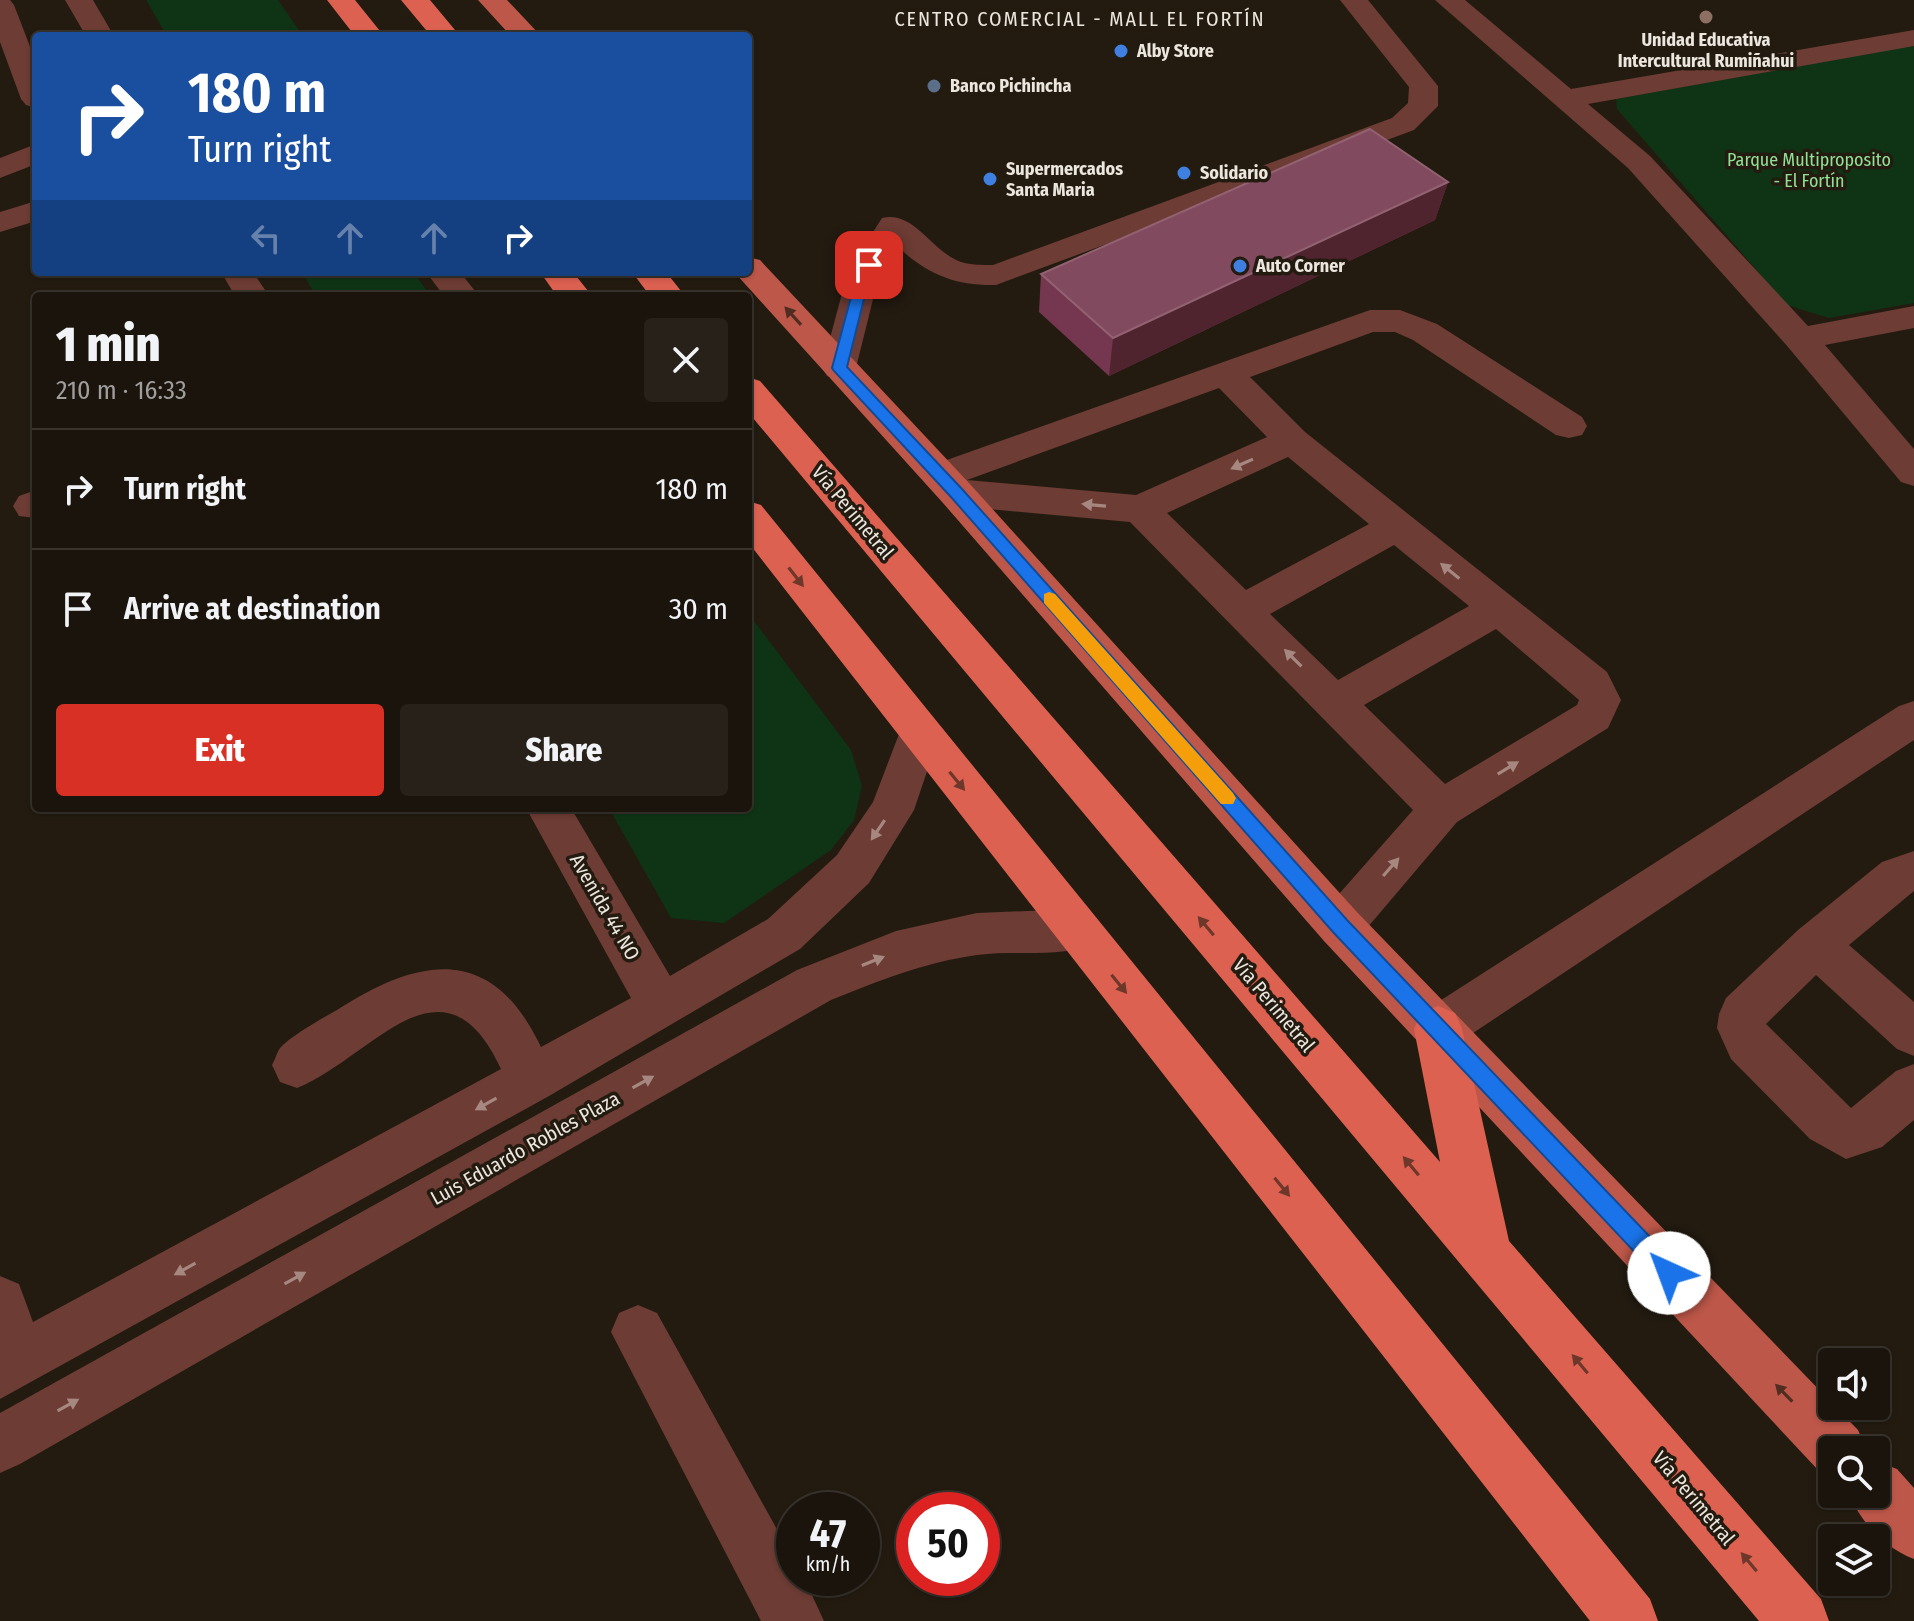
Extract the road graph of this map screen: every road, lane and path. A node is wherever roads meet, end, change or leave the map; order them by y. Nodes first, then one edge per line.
1 (79, 0) edge
2 (341, 0) edge
3 (415, 0) edge
4 (492, 0) edge
5 (1354, 0) edge
6 (1449, 0) edge
7 (0, 5) edge
8 (98, 32) edge
9 (367, 32) edge
10 (443, 32) edge
11 (523, 32) edge
12 (1914, 38) edge
13 (32, 89) edge
14 (1565, 99) junction
15 (32, 155) edge
16 (0, 169) edge
17 (32, 212) edge
18 (0, 222) edge
19 (752, 271) edge
20 (445, 276) edge
21 (559, 276) edge
22 (651, 276) edge
23 (459, 292) edge
24 (572, 292) edge
25 (665, 292) edge
26 (1914, 317) edge
27 (1800, 339) junction
28 (839, 368) junction
29 (1225, 373) junction
30 (752, 394) edge
31 (1569, 426) dead end
32 (1292, 441) junction
33 (1914, 473) edge
34 (948, 485) junction
35 (1140, 509) junction
36 (752, 520) edge
37 (1395, 527) junction
38 (1497, 609) junction
39 (1244, 610) junction
40 (1336, 701) junction
41 (1914, 718) edge
42 (919, 733) junction
43 (1441, 809) junction
44 (550, 812) edge
45 (1914, 871) edge
46 (1340, 926) junction
47 (1076, 930) junction
48 (1815, 945) junction
49 (662, 1006) junction
50 (1438, 1029) junction
51 (1914, 1033) edge
52 (297, 1065) dead end
53 (531, 1079) junction
54 (1914, 1088) edge
55 (1484, 1251) junction
56 (0, 1303) edge
57 (638, 1332) dead end
58 (9, 1366) edge
59 (1825, 1436) edge
60 (0, 1444) edge
61 (1890, 1505) edge
62 (1914, 1530) edge
63 (1564, 1541) junction
64 (794, 1621) edge
65 (1616, 1621) edge
66 (1628, 1621) edge
67 (1799, 1621) edge

1 - 8 street
2 - 9 highway
3 - 10 highway
4 - 11 main road
5 - 28 street
6 - 14 street
7 - 13 street
12 - 14 street
14 - 27 street
15 - 16 street
17 - 18 street
28 -> 19 main road
20 - 23 street
21 - 24 highway
22 - 25 highway
26 - 27 street
27 - 33 street
28 - 34 main road
29 - 31 street
29 - 32 street
29 - 34 street
55 -> 30 highway, Vía Perimetral
32 -> 35 street
32 - 37 street
35 -> 34 street
34 - 46 main road
35 - 39 street
36 -> 42 highway
38 -> 37 street
37 - 39 street
38 - 40 street
43 -> 38 street
40 -> 39 street
40 - 43 street
41 - 50 street
42 -> 47 highway
42 -> 49 street
46 -> 43 street
44 - 49 street, Avenida 44 NO
45 - 48 street
46 - 50 main road
60 -> 47 street, Luis Eduardo Robles Plaza
47 -> 63 highway
48 - 51 street
48 - 54 street
49 - 53 street
50 - 55 highway
59 -> 50 main road
52 - 53 street
53 -> 58 street
67 -> 55 highway, Vía Perimetral
56 - 58 street
57 - 64 street
61 - 62 main road
63 - 65 highway
63 - 66 highway

